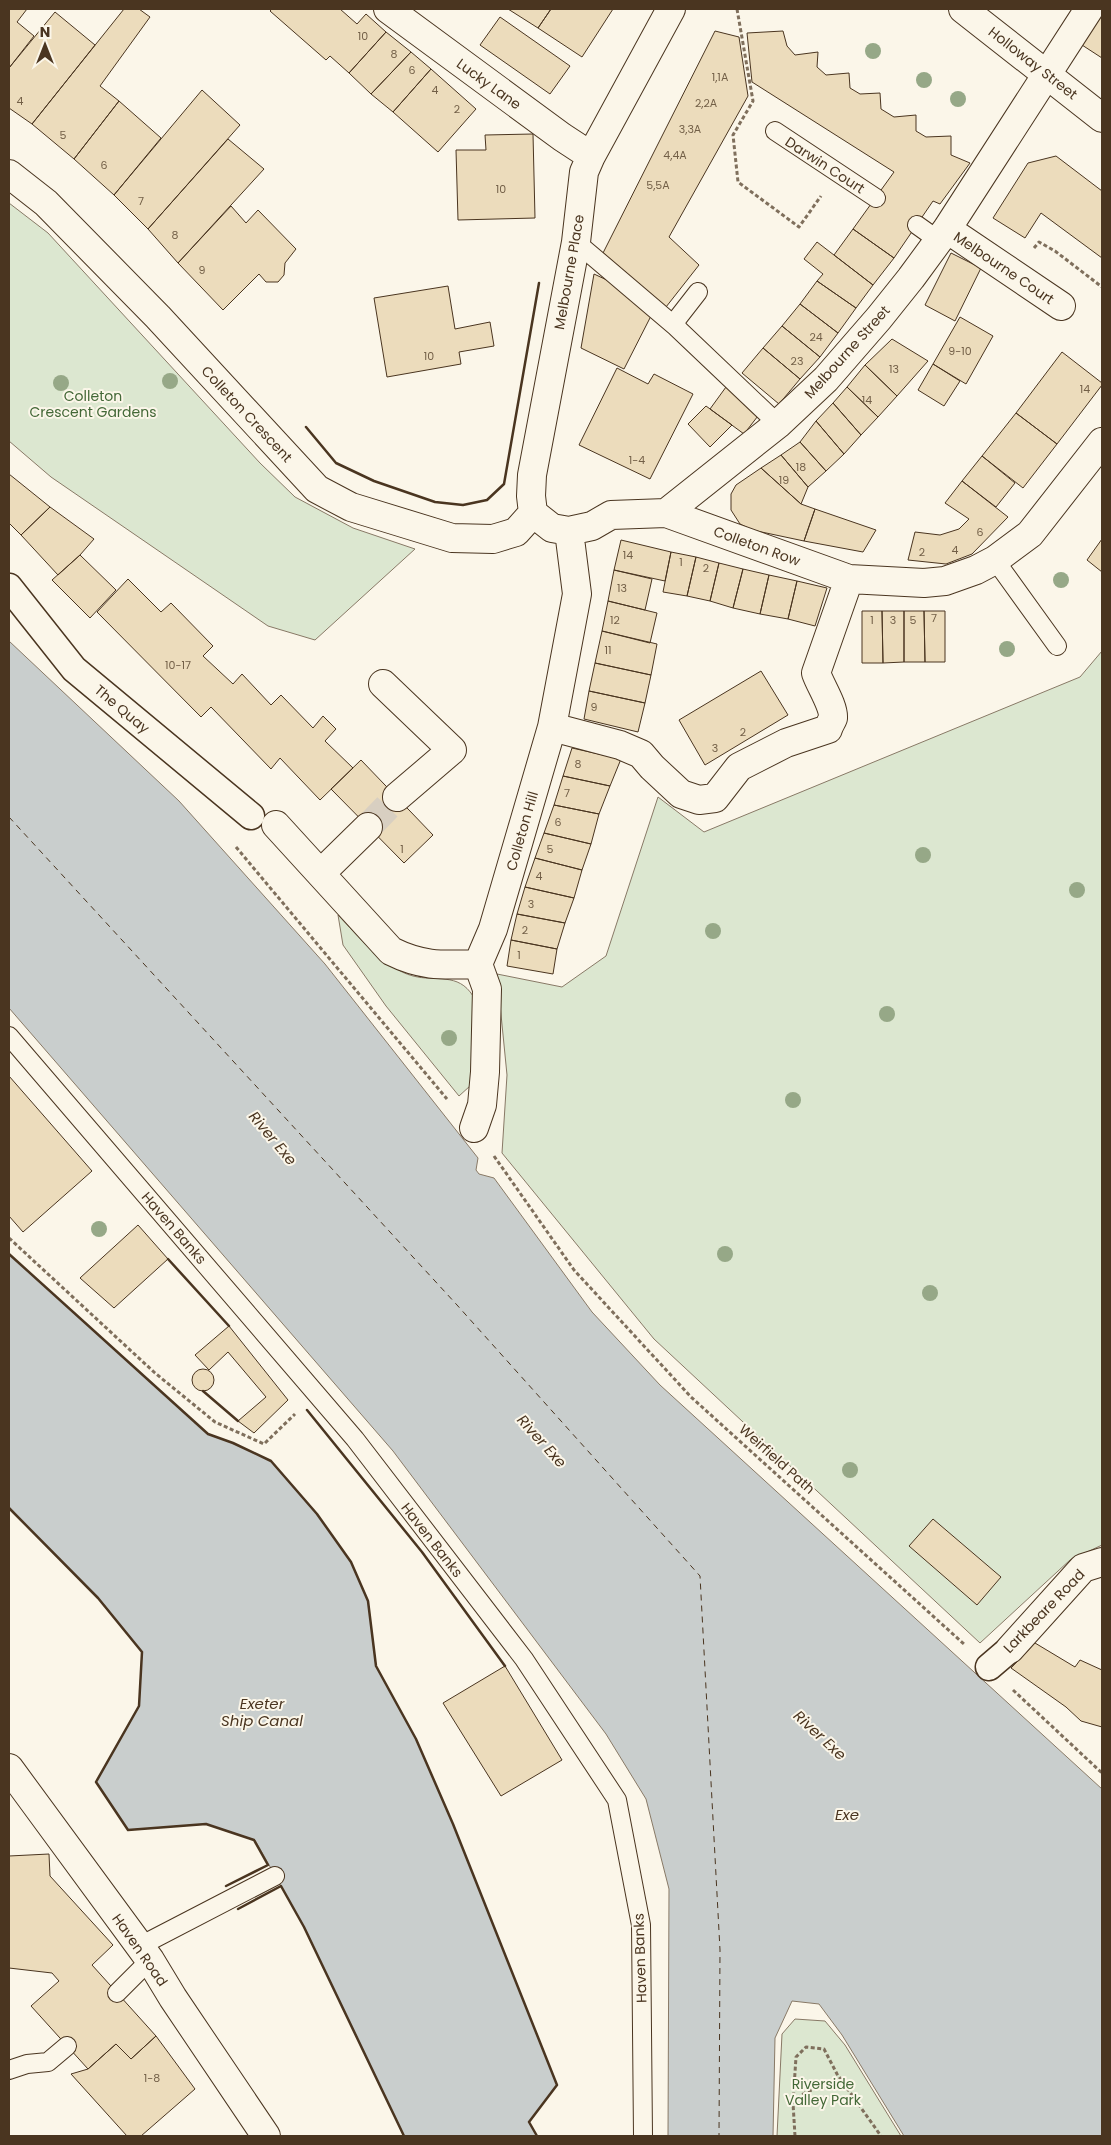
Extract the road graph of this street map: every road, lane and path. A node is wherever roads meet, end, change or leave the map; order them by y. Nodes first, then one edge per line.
1 (388, 9) edge
2 (671, 9) edge
3 (963, 9) edge
4 (1089, 9) edge
5 (1047, 74) junction
6 (1102, 118) edge
7 (775, 131) dead end
8 (591, 156) junction
9 (9, 174) edge
10 (876, 198) dead end
11 (934, 231) junction
12 (576, 242) junction
13 (1055, 252) dead end
14 (1102, 287) edge
15 (698, 292) dead end
16 (1061, 306) dead end
17 (676, 326) junction
18 (778, 424) junction
19 (1102, 442) edge
20 (533, 513) junction
21 (666, 513) junction
22 (570, 531) junction
23 (995, 560) junction
24 (849, 579) junction
25 (9, 586) edge
26 (1057, 646) dead end
27 (382, 684) dead end
28 (552, 727) junction
29 (397, 797) tunnel mouth
30 (251, 816) dead end
31 (276, 825) dead end
32 (368, 827) tunnel mouth
33 (230, 840) dead end
34 (321, 873) junction
35 (478, 964) junction
36 (9, 1036) edge
37 (474, 1128) junction
38 (9, 1238) edge
39 (314, 1392) junction
40 (1102, 1562) edge
41 (1010, 1649) joint
42 (989, 1667) junction
43 (9, 1768) edge
44 (1102, 1773) edge
45 (275, 1876) dead end
46 (145, 1953) junction
47 (117, 1993) dead end
48 (67, 2046) dead end
49 (9, 2070) edge
50 (848, 2089) junction
51 (793, 2103) junction
52 (266, 2136) edge
53 (644, 2136) edge
54 (795, 2136) edge
55 (881, 2136) edge

1 - 8 street, Lucky Lane
2 - 8 street, Melbourne Place
3 - 5 street, Holloway Street
4 - 5 street, Melbourne Street
5 - 6 street, Holloway Street
5 - 11 street, Melbourne Street
7 - 10 lane, Darwin Court
8 - 12 street, Melbourne Place
9 - 20 street, Colleton Crescent
11 - 16 street, Melbourne Court
11 - 18 street, Melbourne Street
12 - 17 lane
12 - 20 street, Melbourne Place
13 - 14 path
15 - 17 lane
17 - 18 lane
18 - 21 street, Melbourne Street
19 - 23 street, Colleton Row
20 - 22 street
21 - 22 street
21 - 24 street, Colleton Row
22 - 28 street, Colleton Hill
23 - 24 street, Colleton Row
23 - 26 lane
24 - 28 street
25 - 30 street, The Quay
27 - 29 street
28 - 35 street, Colleton Hill
31 - 34 street
32 - 34 street
33 - 37 path, Weirfield Path
34 - 35 street
35 - 37 street
36 - 39 lane, Haven Banks
37 - 42 path, Weirfield Path
38 - 39 path
39 - 53 lane, Haven Banks
40 - 41 street, Larkbeare Road
41 - 42 street, Larkbeare Road
42 - 44 path, Weirfield Path
43 - 46 street, Haven Road
45 - 46 lane
46 - 47 lane
46 - 52 street, Haven Road
48 - 49 lane
50 - 51 path
50 - 51 path
50 - 55 path
51 - 54 path

